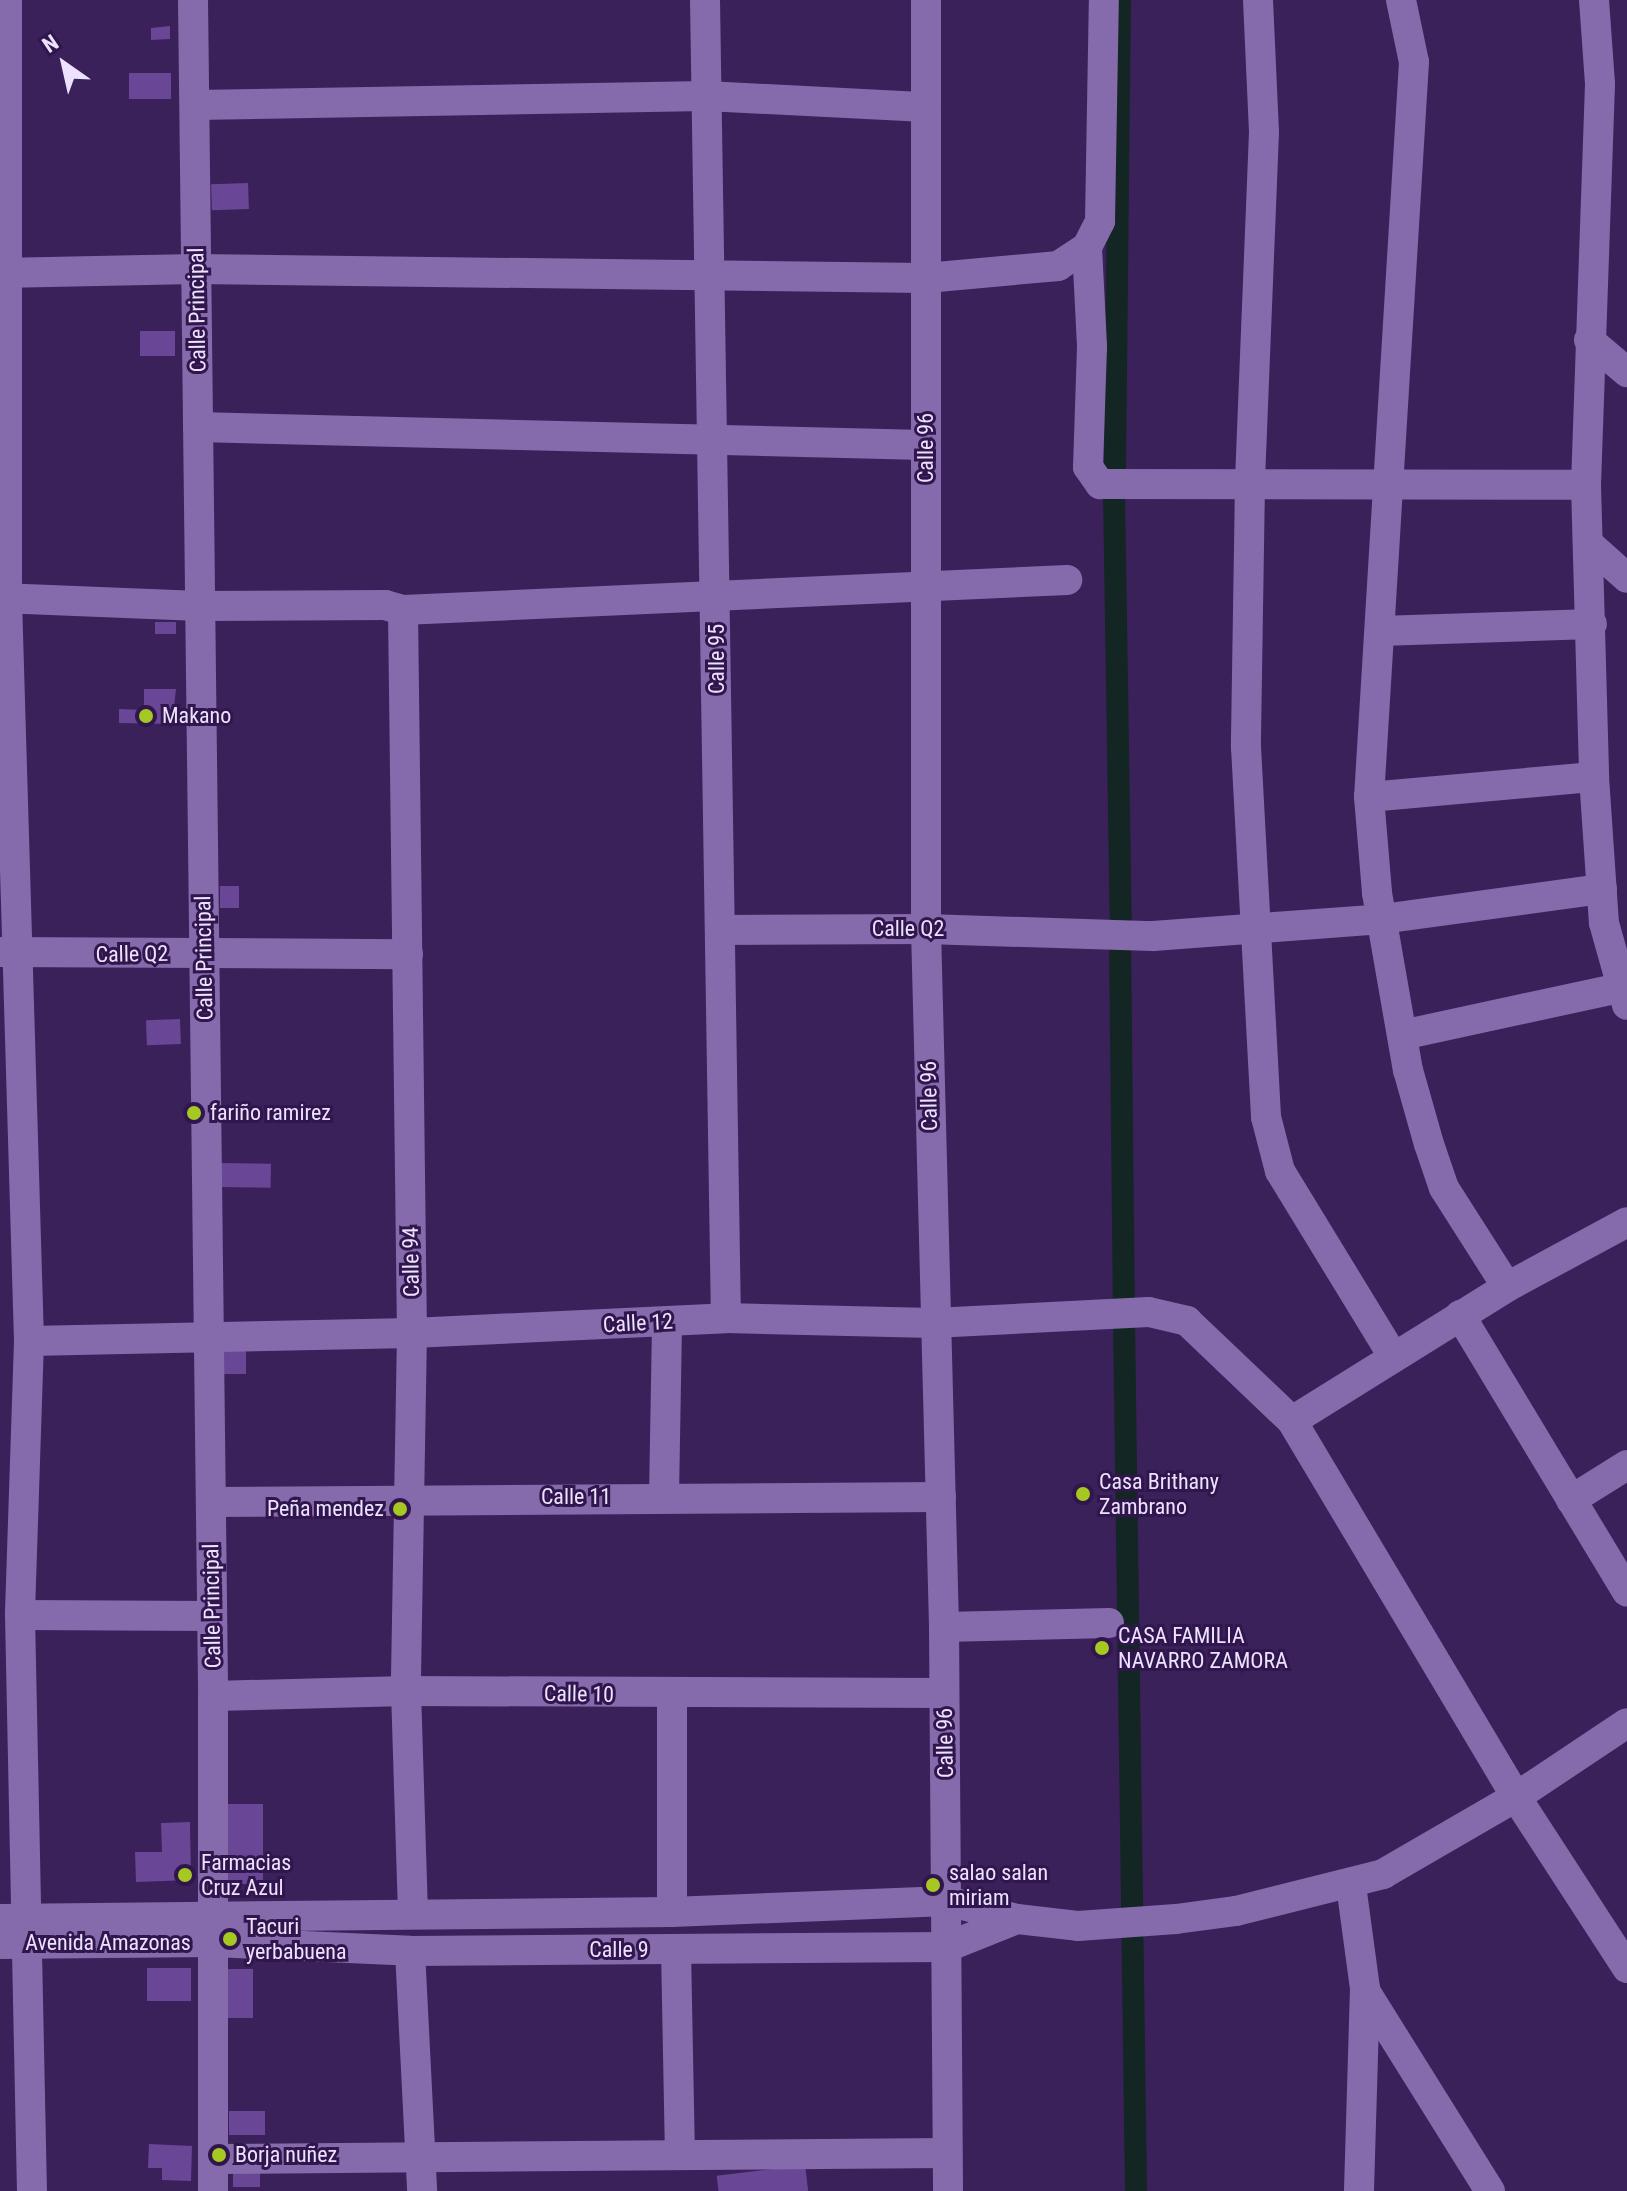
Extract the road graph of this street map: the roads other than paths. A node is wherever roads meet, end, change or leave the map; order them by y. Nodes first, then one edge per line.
1 (7, 0) edge
2 (193, 0) edge
3 (705, 0) edge
4 (926, 0) edge
5 (1104, 0) edge
6 (1258, 0) edge
7 (1401, 0) edge
8 (1594, 0) edge
9 (706, 96) junction
10 (195, 105) junction
11 (926, 107) junction
12 (1087, 247) junction
13 (196, 269) junction
14 (3, 273) edge
15 (710, 278) junction
16 (926, 278) junction
17 (1589, 340) junction
18 (1627, 372) edge
19 (198, 427) junction
20 (708, 435) junction
21 (925, 445) junction
22 (1250, 483) junction
23 (1389, 485) junction
24 (1586, 485) junction
25 (1591, 546) junction
26 (1627, 578) edge
27 (1067, 580) dead end
28 (926, 590) junction
29 (717, 594) junction
30 (4, 599) edge
31 (200, 606) junction
32 (403, 610) junction
33 (1592, 624) junction
34 (1380, 631) junction
35 (1594, 777) junction
36 (1369, 797) junction
37 (1602, 889) junction
38 (1382, 919) junction
39 (1256, 925) junction
40 (926, 929) junction
41 (720, 930) junction
42 (8, 952) edge
43 (204, 952) junction
44 (408, 954) junction
45 (1623, 997) edge
46 (1402, 1035) junction
47 (1627, 1222) edge
48 (1507, 1287) junction
49 (1460, 1315) junction
50 (726, 1318) junction
51 (667, 1321) junction
52 (933, 1323) junction
53 (412, 1333) junction
54 (209, 1337) junction
55 (29, 1341) junction
56 (1393, 1356) junction
57 (1292, 1421) junction
58 (1627, 1465) edge
59 (411, 1497) junction
60 (664, 1497) junction
61 (941, 1497) junction
62 (1571, 1500) junction
63 (211, 1502) junction
64 (1627, 1592) edge
65 (20, 1615) junction
66 (212, 1616) junction
67 (1109, 1623) dead end
68 (944, 1627) junction
69 (406, 1691) junction
70 (944, 1693) junction
71 (672, 1695) junction
72 (213, 1696) junction
73 (1627, 1723) edge
74 (1516, 1797) junction
75 (1351, 1885) junction
76 (947, 1901) junction
77 (672, 1912) junction
78 (413, 1913) junction
79 (1017, 1919) junction
80 (215, 1929) junction
81 (14, 1931) edge
82 (947, 1947) junction
83 (676, 1949) junction
84 (410, 1951) junction
85 (1627, 1968) edge
86 (1365, 1991) junction
87 (947, 2153) junction
88 (680, 2155) junction
89 (422, 2156) junction
90 (213, 2159) junction
91 (32, 2191) edge
92 (213, 2191) edge
93 (422, 2191) edge
94 (948, 2191) edge
95 (1359, 2191) edge
96 (1490, 2191) edge

1 - 14 street
2 - 10 street, Calle Principal
3 - 9 street, Calle 95
4 - 11 street, Calle 96
5 - 12 street
6 - 22 street
7 - 23 street
8 - 17 street
9 - 10 street
9 - 11 street
9 - 15 street, Calle 95
10 - 13 street, Calle Principal
11 - 16 street, Calle 96
12 - 16 street
12 - 22 street
13 - 14 street
13 - 15 street
13 - 19 street, Calle Principal
14 - 30 street
15 - 16 street
15 - 20 street, Calle 95
16 - 21 street, Calle 96
17 - 18 street
17 - 24 street
19 - 20 street
19 - 31 street, Calle Principal
20 - 21 street
20 - 29 street, Calle 95
21 - 28 street, Calle 96
22 - 23 street
22 - 39 street
23 - 24 street
23 - 34 street
24 - 25 street
25 - 26 street
25 - 33 street
27 - 28 street
28 - 29 street
28 - 40 street, Calle 96
29 - 32 street
29 - 41 street, Calle 95
30 - 31 street
30 - 42 street
31 - 32 street
31 - 43 street, Calle Principal
32 - 44 street, Calle 94
33 - 34 street
33 - 35 street
34 - 36 street
35 - 36 street
35 - 37 street
36 - 38 street
37 - 38 street, Calle Q2
37 - 45 street
38 - 39 street, Calle Q2
38 - 46 street
39 - 40 street, Calle Q2
39 - 56 street
40 - 41 street, Calle Q2
40 - 52 street, Calle 96
41 - 50 street, Calle 95
42 - 43 street, Calle Q2
42 - 55 street
43 - 44 street, Calle Q2
43 - 54 street, Calle Principal
44 - 53 street, Calle 94
45 - 46 street
46 - 48 street
47 - 48 street
48 - 49 street
49 - 56 street
49 - 62 street
50 - 51 street, Calle 12
50 - 52 street, Calle 12
51 - 53 street, Calle 12
51 - 60 street
52 - 57 street, Calle 12
52 - 61 street, Calle 96
53 - 54 street, Calle 12
53 - 59 street, Calle 94
54 - 55 street, Calle 12
54 - 63 street, Calle Principal
55 - 65 street
56 - 57 street
57 - 74 street, Calle 12
58 - 62 street
59 - 60 street, Calle 11
59 - 63 street, Calle 11
59 - 69 street, Calle 94
60 - 61 street, Calle 11
61 - 68 street, Calle 96
62 - 64 street
63 - 66 street, Calle Principal
65 - 66 street
65 - 81 street
66 - 72 street, Calle Principal
67 - 68 street
68 - 70 street, Calle 96
69 - 71 street, Calle 10
69 - 72 street, Calle 10
69 - 78 street, Calle 94
70 - 71 street, Calle 10
70 - 76 street, Calle 96
71 - 77 street
72 - 80 street, Calle Principal
73 - 74 street, Calle 9
74 - 75 street, Calle 9
74 - 85 street, Calle 12
75 - 79 street, Calle 9
75 - 86 street
76 - 77 street, Calle 9
76 - 79 street, Calle 9
76 - 82 street, Calle 96
77 - 78 street, Calle 9
78 - 80 street, Calle 9
79 - 82 street, Calle 9
80 - 81 street, Avenida Amazonas
80 - 84 street, Calle 9
80 - 90 street, Calle Principal
81 - 91 street
82 - 83 street, Calle 9
82 - 87 street, Calle 96
83 - 84 street, Calle 9
83 - 88 street
84 - 89 street
86 - 95 street
86 - 96 street
87 - 88 street
87 - 94 street, Calle 96
88 - 89 street
89 - 90 street
89 - 93 street
90 - 92 street, Calle Principal

